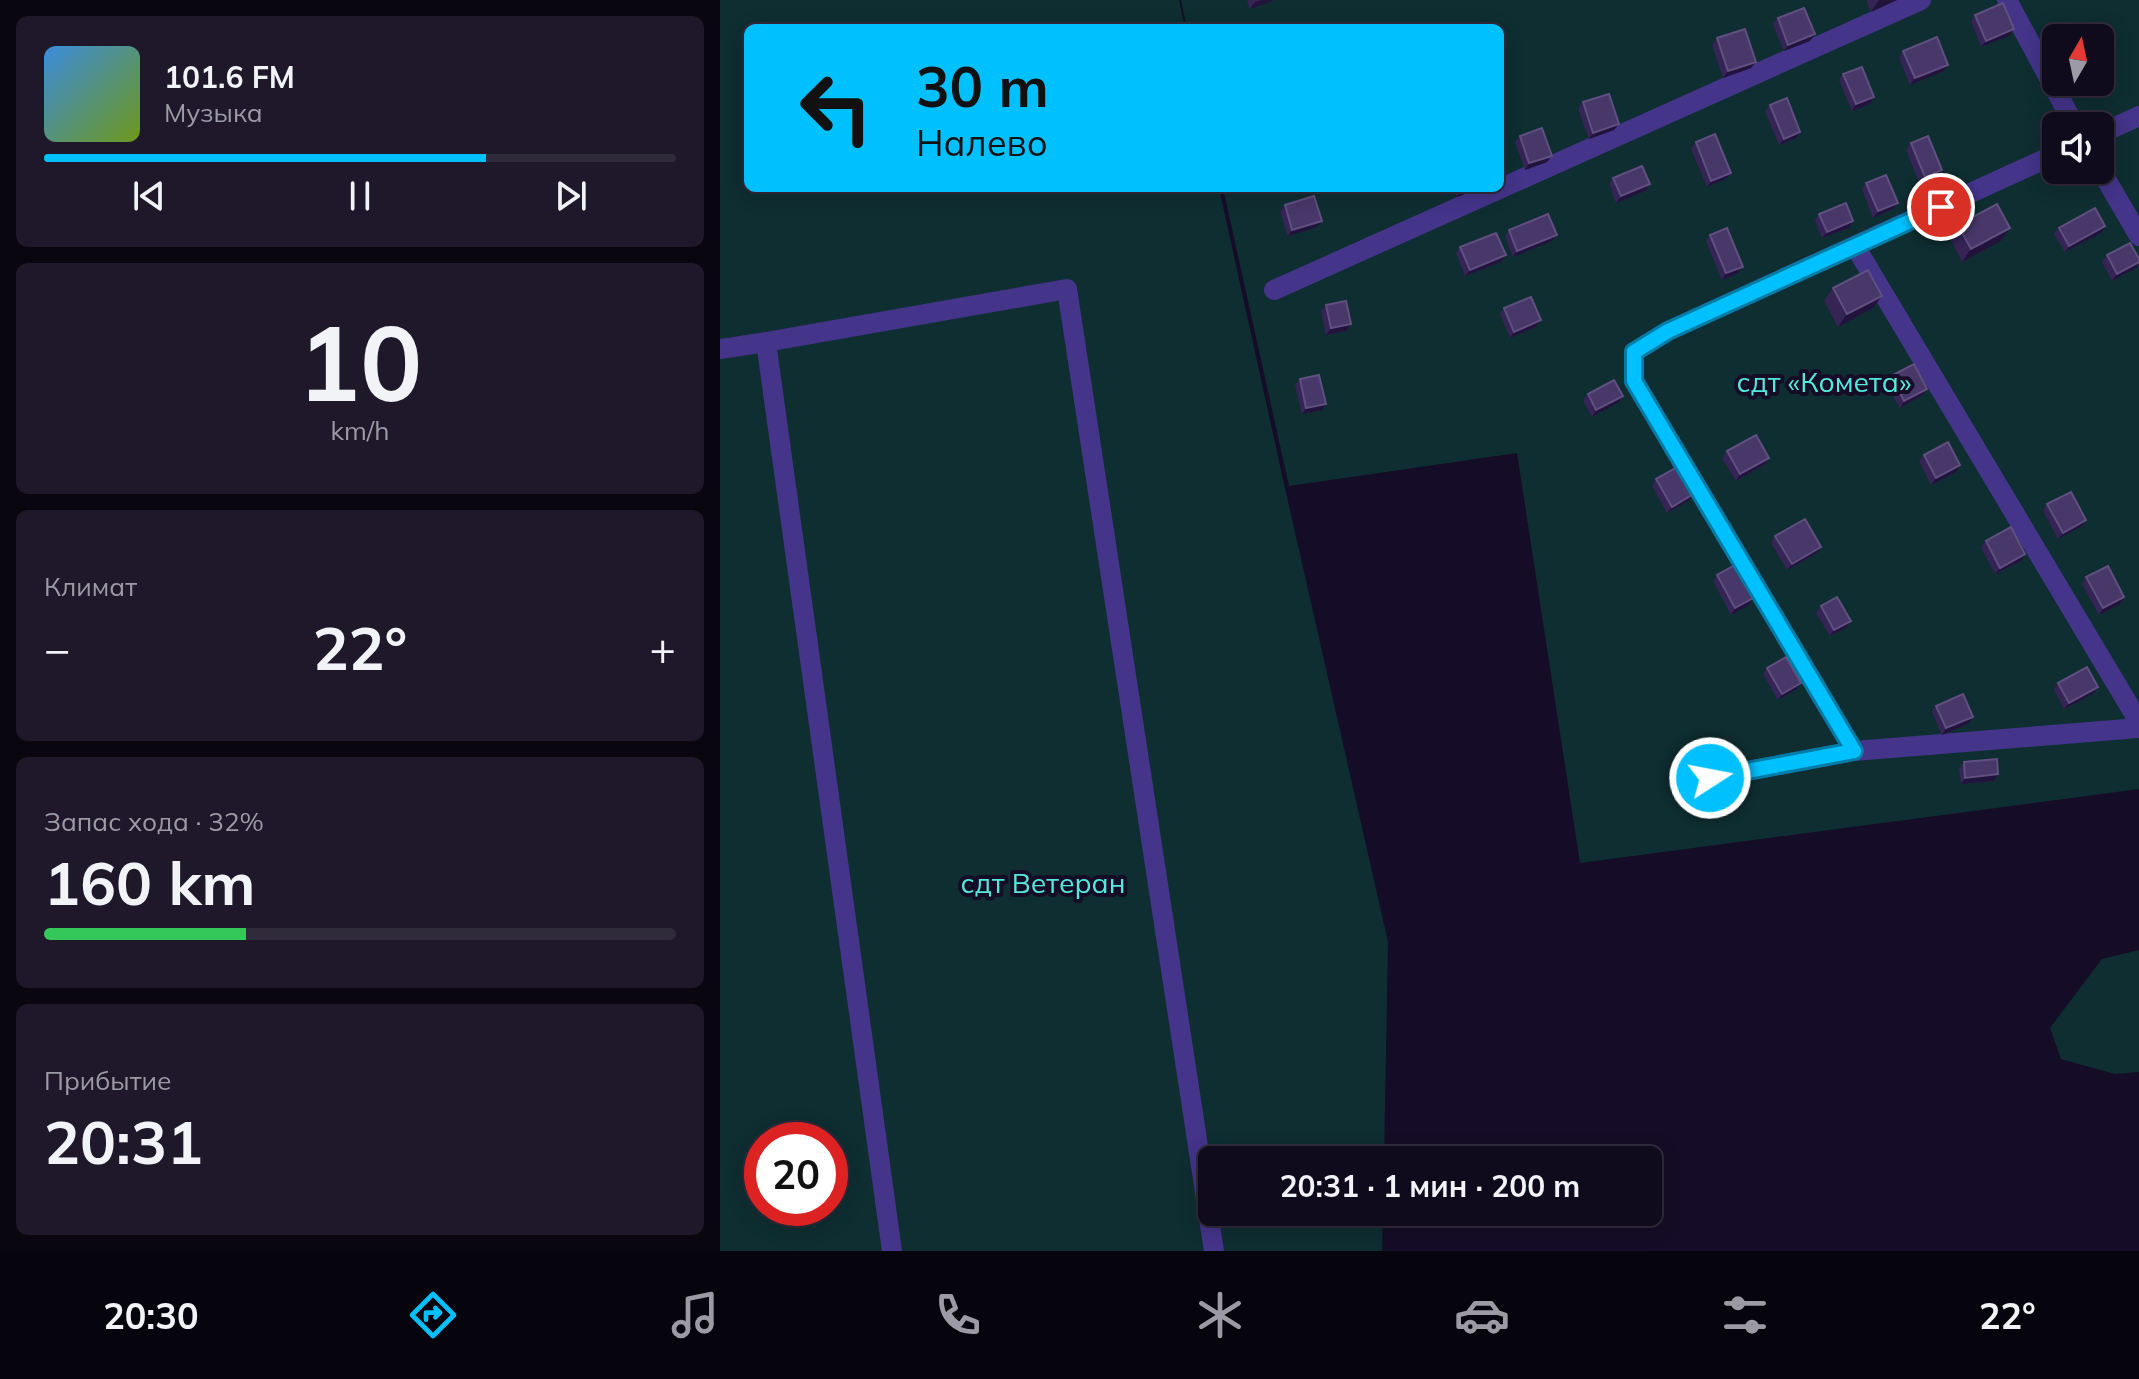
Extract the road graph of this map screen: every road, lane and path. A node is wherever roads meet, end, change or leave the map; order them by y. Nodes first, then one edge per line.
1 (1921, 0) edge
2 (2007, 0) edge
3 (2067, 112) edge
4 (2139, 116) edge
5 (2114, 128) edge
6 (2042, 160) edge
7 (2109, 184) edge
8 (1504, 187) edge
9 (1493, 192) edge
10 (2139, 236) edge
11 (1855, 246) junction
12 (1274, 290) dead end
13 (766, 342) junction
14 (720, 349) edge
15 (2139, 722) edge
16 (2139, 728) edge
17 (1854, 751) junction
18 (1710, 778) dead end
19 (892, 1251) edge
20 (1214, 1251) edge

1 - 8 lane
2 - 3 lane
4 - 5 lane
6 - 11 lane
7 - 10 lane
9 - 12 lane
11 - 15 lane
11 - 17 lane
13 - 14 lane
13 - 19 lane
13 - 20 lane
16 - 17 lane
17 - 18 lane

